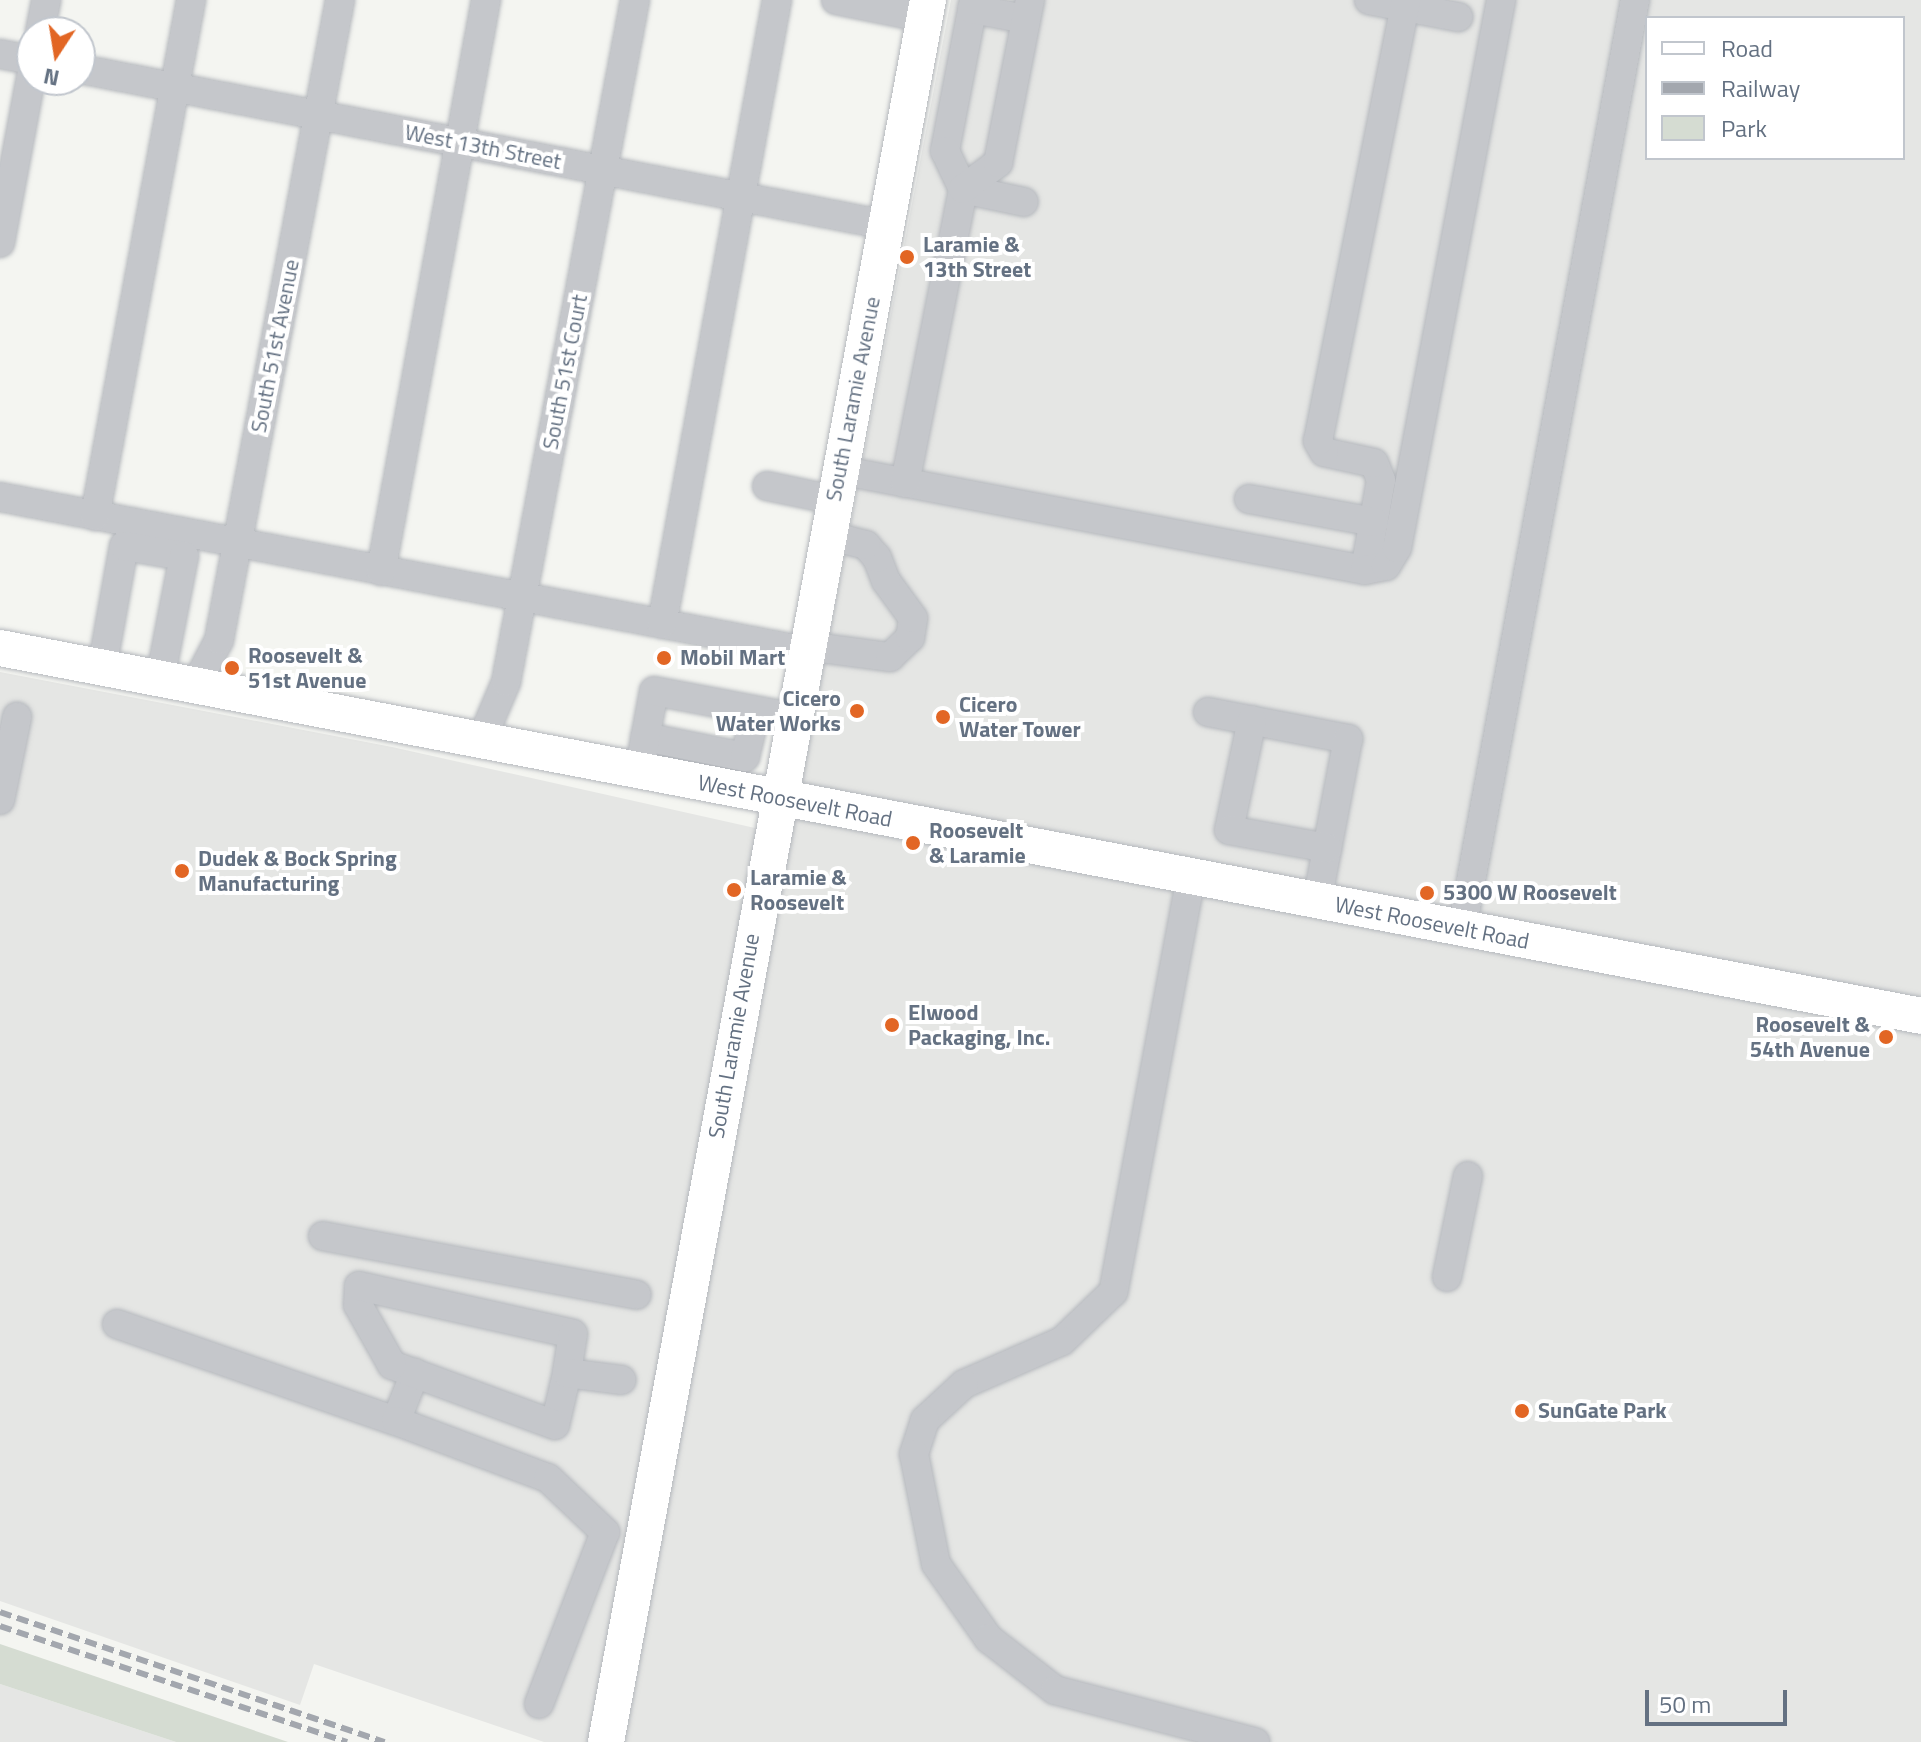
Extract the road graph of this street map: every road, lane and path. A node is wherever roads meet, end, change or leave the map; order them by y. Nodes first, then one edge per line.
1 (191, 0) edge
2 (340, 0) edge
3 (486, 0) edge
4 (635, 0) edge
5 (777, 0) edge
6 (836, 0) edge
7 (1369, 0) edge
8 (1501, 0) edge
9 (1635, 0) edge
10 (973, 4) edge
11 (1406, 4) edge
12 (927, 9) edge
13 (1028, 10) edge
14 (1458, 17) dead end
15 (96, 72) edge
16 (175, 88) junction
17 (28, 96) edge
18 (318, 115) junction
19 (460, 143) junction
20 (603, 170) junction
21 (963, 189) junction
22 (740, 197) junction
23 (1024, 202) dead end
24 (886, 225) junction
25 (0, 243) edge
26 (905, 483) junction
27 (836, 485) junction
28 (767, 486) dead end
29 (0, 497) edge
30 (1249, 499) dead end
31 (95, 516) junction
32 (1374, 522) junction
33 (827, 535) junction
34 (238, 543) junction
35 (1365, 570) junction
36 (381, 571) junction
37 (522, 598) junction
38 (662, 624) junction
39 (0, 648) edge
40 (805, 649) junction
41 (102, 668) junction
42 (160, 679) junction
43 (195, 686) junction
44 (756, 711) junction
45 (1208, 712) dead end
46 (17, 717) dead end
47 (792, 717) junction
48 (1252, 720) junction
49 (481, 741) junction
50 (642, 754) junction
51 (777, 798) junction
52 (0, 800) edge
53 (1327, 848) junction
54 (1191, 877) junction
55 (1317, 901) junction
56 (1462, 929) junction
57 (1920, 1008) edge
58 (1468, 1176) dead end
59 (323, 1236) dead end
60 (1447, 1277) dead end
61 (637, 1295) dead end
62 (117, 1324) dead end
63 (415, 1373) junction
64 (567, 1373) junction
65 (622, 1380) dead end
66 (396, 1421) junction
67 (539, 1704) dead end
68 (606, 1742) edge
69 (1255, 1742) edge

1 - 16 street
2 - 18 street, South 51st Avenue
3 - 19 street
4 - 20 street, South 51st Court
5 - 22 street
6 - 12 street
7 - 11 street
8 - 35 street
9 - 56 street
10 - 13 street
10 - 21 street
11 - 14 street
11 - 32 street
12 - 24 main road, South Laramie Avenue
13 - 21 street
15 - 16 street, West 13th Street
16 - 18 street, West 13th Street
16 - 31 street
17 - 25 street
18 - 19 street, West 13th Street
18 - 34 street, South 51st Avenue
19 - 20 street, West 13th Street
19 - 36 street
20 - 22 street, West 13th Street
20 - 37 street, South 51st Court
21 - 23 street
21 - 26 street
22 - 24 street, West 13th Street
22 - 38 street
24 - 27 main road, South Laramie Avenue
26 - 27 street
26 - 35 street
27 - 28 street
27 - 33 main road, South Laramie Avenue
29 - 31 street
30 - 32 street
31 - 34 street
32 - 35 street
33 - 40 main road, South Laramie Avenue
33 - 40 street
34 - 36 street
34 - 43 street, South 51st Avenue
36 - 37 street
37 - 38 street
37 - 49 street, South 51st Court
38 - 40 street
39 - 41 main road, West Roosevelt Road
40 - 47 main road, South Laramie Avenue
41 - 42 main road, West Roosevelt Road
41 - 42 street
42 - 43 main road, West Roosevelt Road
43 - 49 main road, West Roosevelt Road
44 - 47 street
44 - 50 street
44 - 50 street
45 - 48 street
46 - 52 street
47 - 51 main road, South Laramie Avenue
48 - 53 street
48 - 53 street
49 - 50 main road, West Roosevelt Road
50 - 51 main road, West Roosevelt Road
51 - 54 main road, West Roosevelt Road
51 - 68 main road, South Laramie Avenue
53 - 55 street
54 - 55 main road, West Roosevelt Road
54 - 69 street
55 - 56 main road, West Roosevelt Road
56 - 57 main road, West Roosevelt Road
58 - 60 street
59 - 61 street
62 - 66 street
63 - 64 street
63 - 64 street
63 - 66 street
64 - 65 street
66 - 67 street

